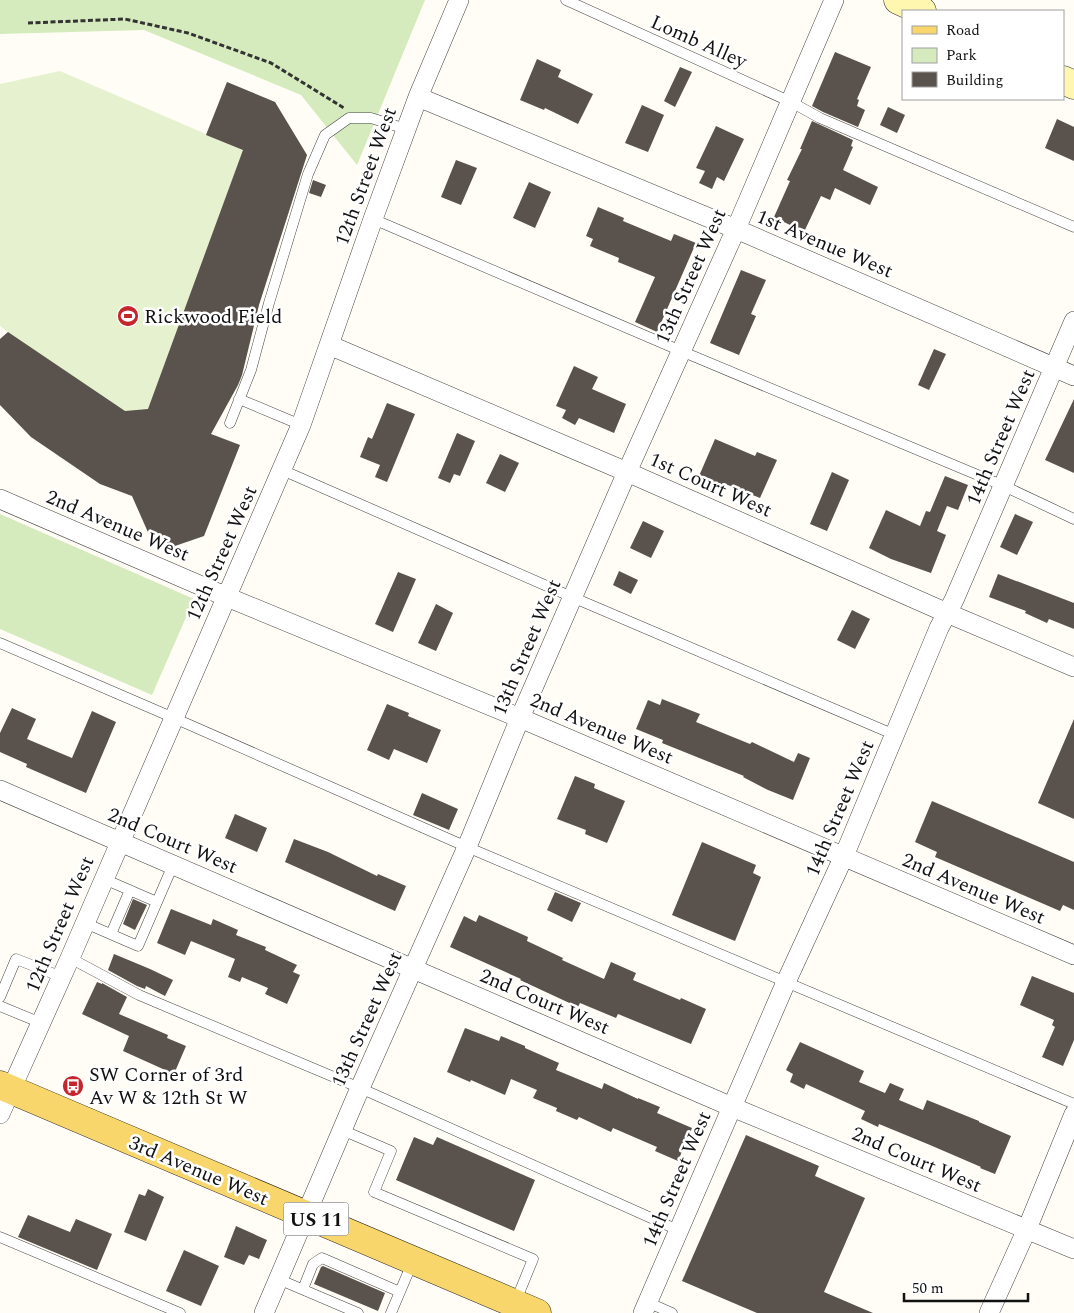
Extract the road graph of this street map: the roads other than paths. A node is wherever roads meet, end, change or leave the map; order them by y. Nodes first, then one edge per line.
1 (459, 0) edge
2 (566, 0) edge
3 (834, 0) edge
4 (898, 0) edge
5 (920, 10) edge
6 (418, 97) junction
7 (791, 102) junction
8 (406, 129) junction
9 (373, 219) junction
10 (1074, 227) edge
11 (736, 230) junction
12 (1074, 321) edge
13 (329, 345) junction
14 (681, 351) junction
15 (1055, 367) junction
16 (1074, 376) edge
17 (239, 399) junction
18 (230, 423) dead end
19 (301, 425) junction
20 (282, 470) junction
21 (627, 472) junction
22 (1004, 486) junction
23 (0, 499) edge
24 (1074, 519) edge
25 (227, 597) junction
26 (572, 597) junction
27 (947, 613) junction
28 (0, 643) edge
29 (1074, 667) edge
30 (174, 718) junction
31 (520, 718) junction
32 (894, 735) junction
33 (0, 790) edge
34 (120, 842) junction
35 (467, 847) junction
36 (844, 856) junction
37 (173, 865) junction
38 (104, 879) junction
39 (130, 890) junction
40 (157, 902) junction
41 (85, 923) junction
42 (111, 934) junction
43 (1074, 955) edge
44 (70, 958) junction
45 (412, 968) junction
46 (62, 977) junction
47 (786, 982) junction
48 (0, 997) edge
49 (0, 1006) edge
50 (41, 1023) junction
51 (360, 1088) junction
52 (4, 1097) edge
53 (1074, 1104) edge
54 (732, 1107) junction
55 (1074, 1114) edge
56 (342, 1130) junction
57 (306, 1215) junction
58 (1027, 1229) junction
59 (678, 1230) junction
60 (0, 1237) edge
61 (1074, 1249) edge
62 (414, 1261) junction
63 (278, 1279) junction
64 (303, 1290) junction
65 (400, 1292) junction
66 (526, 1308) edge
67 (645, 1308) edge
68 (360, 1310) edge
69 (180, 1313) edge
70 (264, 1313) edge
71 (391, 1313) edge
72 (672, 1313) edge
73 (989, 1313) edge

1 - 6 street, 12th Street West
2 - 7 lane, Lomb Alley
3 - 7 street, 13th Street West
4 - 5 main road
6 - 8 street, 12th Street West
6 - 11 street, 1st Avenue West
7 - 10 lane, Lomb Alley
7 - 11 street, 13th Street West
8 - 9 street, 12th Street West
8 - 17 lane
9 - 13 street, 12th Street West
9 - 14 lane
11 - 14 street, 13th Street West
11 - 15 street, 1st Avenue West
12 - 15 street, 14th Street West
13 - 19 street, 12th Street West
13 - 21 street, 1st Court West
14 - 21 street, 13th Street West
14 - 22 lane
15 - 16 street, 1st Avenue West
15 - 22 street, 14th Street West
17 - 18 lane
17 - 19 lane
19 - 20 street, 12th Street West
20 - 25 street, 12th Street West
20 - 26 lane
21 - 26 street, 13th Street West
21 - 27 street, 1st Court West
22 - 24 lane
22 - 27 street, 14th Street West
23 - 25 street, 2nd Avenue West
25 - 30 street, 12th Street West
25 - 31 street, 2nd Avenue West
26 - 31 street, 13th Street West
26 - 32 lane
27 - 29 street, 1st Court West
27 - 32 street, 14th Street West
28 - 30 lane
30 - 34 street, 12th Street West
30 - 35 lane
31 - 35 street, 13th Street West
31 - 36 street, 2nd Avenue West
32 - 36 street, 14th Street West
33 - 34 street, 2nd Court West
34 - 37 street, 2nd Court West
34 - 38 street, 12th Street West
35 - 45 street, 13th Street West
35 - 47 lane
36 - 43 street, 2nd Avenue West
36 - 47 street, 14th Street West
37 - 40 lane
37 - 45 street, 2nd Court West
38 - 39 lane
38 - 41 street, 12th Street West
39 - 40 lane
39 - 42 lane
40 - 42 lane
41 - 42 lane
41 - 44 street, 12th Street West
44 - 46 street, 12th Street West
44 - 51 lane
45 - 51 street, 13th Street West
45 - 54 street, 2nd Court West
46 - 48 lane
46 - 50 street, 12th Street West
47 - 53 lane
47 - 54 street, 14th Street West
49 - 50 lane
50 - 52 street, 12th Street West
51 - 56 street, 13th Street West
51 - 59 lane
52 - 57 main road, 3rd Avenue West / US 11
54 - 58 street, 2nd Court West
54 - 59 street, 14th Street West
55 - 58 street
56 - 57 street, 13th Street West
56 - 66 lane
57 - 62 main road, 3rd Avenue West / US 11
57 - 63 street, 13th Street West
58 - 61 street, 2nd Court West
58 - 73 street
59 - 67 street, 14th Street West
60 - 69 lane
62 - 65 lane
62 - 66 main road, 3rd Avenue West / US 11
63 - 64 lane
63 - 70 street, 13th Street West
64 - 65 lane
64 - 68 lane
65 - 71 lane
67 - 72 lane

